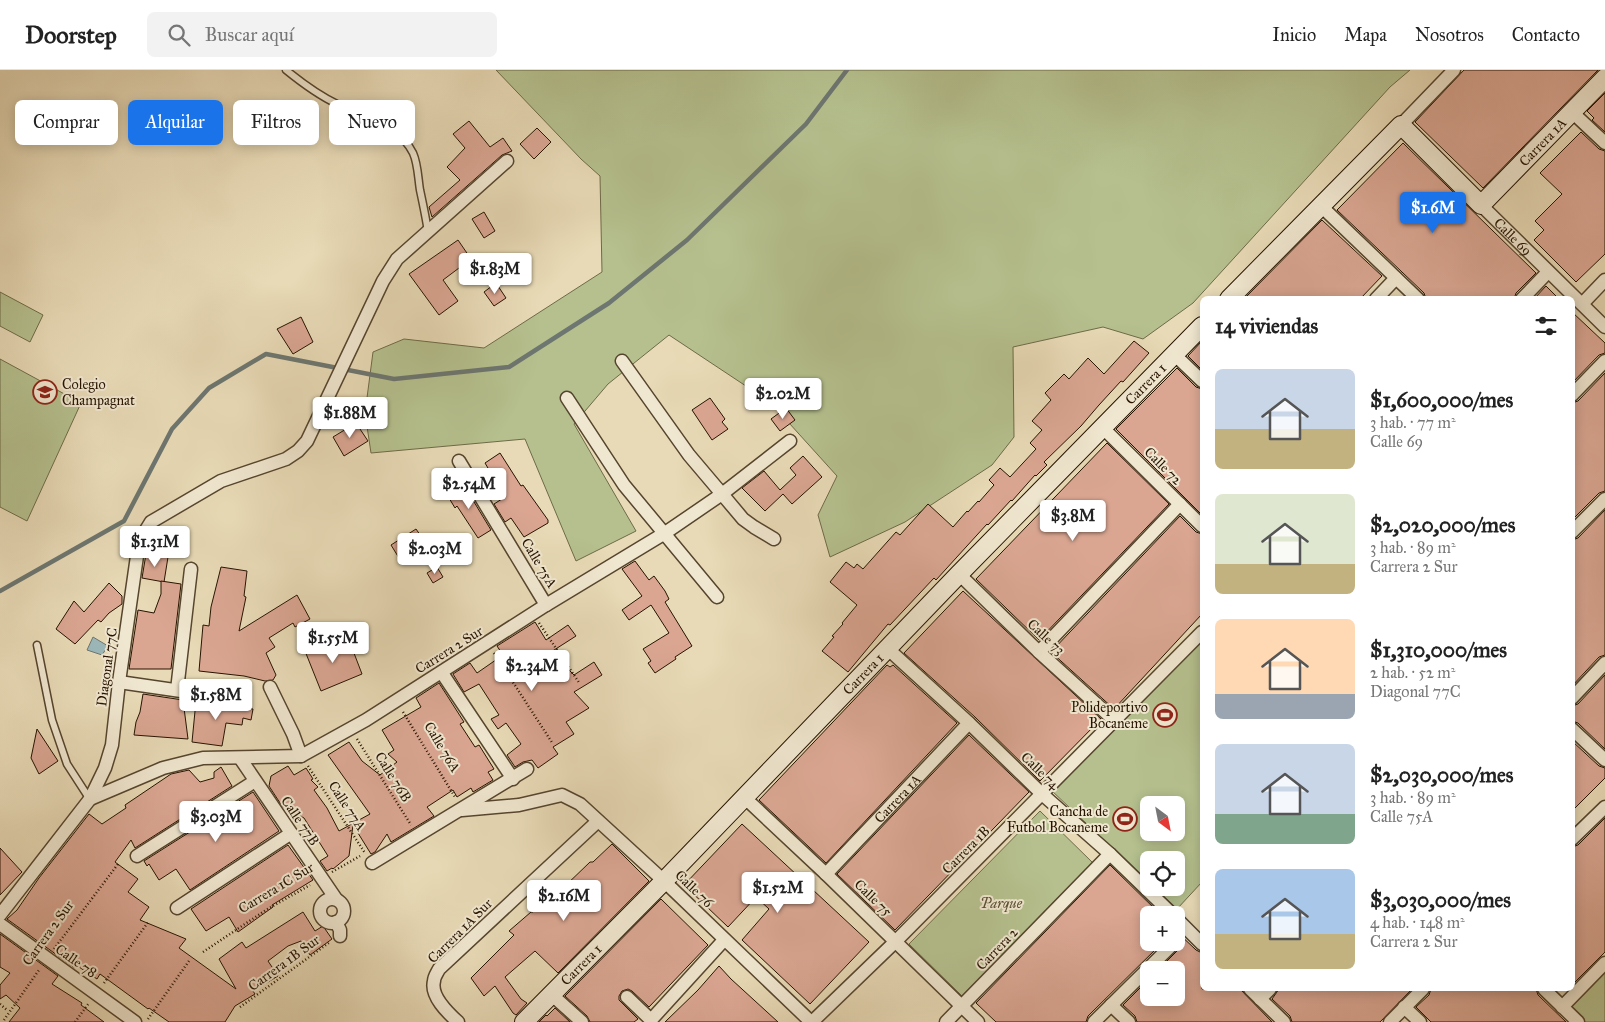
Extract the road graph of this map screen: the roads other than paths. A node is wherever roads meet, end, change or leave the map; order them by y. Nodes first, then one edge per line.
1 (286, 70) edge
2 (1454, 70) edge
3 (1605, 78) edge
4 (1571, 112) junction
5 (1401, 125) junction
6 (1605, 143) edge
7 (508, 161) dead end
8 (1481, 205) junction
9 (1320, 206) junction
10 (428, 233) junction
11 (1548, 272) junction
12 (1396, 278) junction
13 (1605, 280) edge
14 (1232, 296) edge
15 (1379, 296) edge
16 (1415, 296) edge
17 (1525, 296) edge
18 (1574, 296) edge
19 (1575, 297) edge
20 (1582, 304) junction
21 (1605, 327) edge
22 (1200, 328) edge
23 (1175, 354) junction
24 (622, 361) dead end
25 (1605, 361) edge
26 (1200, 379) edge
27 (1575, 392) edge
28 (567, 398) dead end
29 (1102, 427) junction
30 (790, 442) dead end
31 (459, 461) dead end
32 (722, 494) junction
33 (1605, 499) edge
34 (1180, 504) junction
35 (1200, 524) edge
36 (1575, 529) edge
37 (665, 533) junction
38 (774, 539) dead end
39 (191, 568) dead end
40 (959, 574) junction
41 (717, 597) dead end
42 (546, 605) junction
43 (1200, 634) edge
44 (37, 645) dead end
45 (887, 648) junction
46 (1039, 652) junction
47 (1605, 663) edge
48 (442, 672) junction
49 (119, 682) junction
50 (270, 687) dead end
51 (177, 690) junction
52 (1575, 695) edge
53 (243, 700) dead end
54 (1114, 720) junction
55 (969, 722) junction
56 (1575, 732) edge
57 (301, 756) junction
58 (240, 758) junction
59 (1605, 760) edge
60 (527, 769) dead end
61 (514, 779) junction
62 (255, 781) junction
63 (1042, 794) junction
64 (744, 798) junction
65 (90, 799) junction
66 (1605, 806) edge
67 (462, 810) junction
68 (598, 822) junction
69 (290, 834) junction
70 (1575, 836) edge
71 (1110, 854) junction
72 (138, 856) dead end
73 (367, 856) road end
74 (826, 874) junction
75 (664, 881) junction
76 (336, 899) junction
77 (1164, 906) edge
78 (2, 907) edge
79 (177, 908) dead end
80 (336, 922) junction
81 (0, 924) edge
82 (1185, 927) edge
83 (1188, 930) junction
84 (1185, 933) edge
85 (340, 936) road end
86 (724, 940) junction
87 (896, 941) junction
88 (1200, 942) edge
89 (1167, 951) edge
90 (1605, 963) edge
91 (1252, 991) edge
92 (1268, 991) edge
93 (1421, 991) edge
94 (1546, 991) edge
95 (551, 994) junction
96 (627, 997) dead end
97 (1260, 999) junction
98 (1112, 1005) junction
99 (962, 1006) junction
100 (1404, 1007) junction
101 (1562, 1007) junction
102 (447, 1012) junction
103 (135, 1022) edge
104 (438, 1022) edge
105 (458, 1022) edge
106 (524, 1022) edge
107 (582, 1022) edge
108 (811, 1022) edge
109 (946, 1022) edge
110 (978, 1022) edge
111 (1094, 1022) edge
112 (1129, 1022) edge
113 (1284, 1022) edge
114 (1390, 1022) edge
115 (1420, 1022) edge
116 (1578, 1022) edge

1 - 10 lane
2 - 5 street
3 - 4 street, Carrera 1A
4 - 6 street
4 - 8 street, Carrera 1A
5 - 8 street, Calle 69
5 - 9 street
7 - 10 street
8 - 11 street, Calle 69
9 - 12 street
9 - 14 street
10 - 49 street, Diagonal 77C
11 - 17 street
11 - 18 street, Calle 69
12 - 15 street
12 - 16 street
13 - 20 street
19 - 20 street, Calle 69
20 - 21 street, Calle 69
22 - 23 street, Carrera 1
23 - 26 street
23 - 29 street, Carrera 1
24 - 32 street
25 - 27 street
28 - 37 street
29 - 34 street, Calle 72
29 - 40 street, Carrera 1
30 - 32 street, Carrera 2 Sur
31 - 42 street, Calle 75A
32 - 37 street, Carrera 2 Sur
32 - 38 street
33 - 36 street
34 - 35 street, Calle 72
34 - 46 street
37 - 41 street
37 - 42 street, Carrera 2 Sur
39 - 51 street
40 - 45 street, Carrera 1
40 - 46 street, Calle 73
42 - 48 street, Carrera 2 Sur
43 - 54 street, Carrera 1B
44 - 65 lane
45 - 55 street, Calle 74
45 - 64 street, Carrera 1
46 - 54 street, Calle 73
47 - 52 street
48 - 57 street, Carrera 2 Sur
48 - 61 street
49 - 51 street
49 - 65 street, Diagonal 77C
50 - 57 street
51 - 53 street
54 - 63 street, Carrera 1B
55 - 63 street, Calle 74
55 - 74 street, Carrera 1A
56 - 59 street
57 - 58 street, Carrera 2 Sur
58 - 62 street, Calle 77B
58 - 65 street, Carrera 2 Sur
60 - 61 street
61 - 67 street
62 - 69 street, Calle 77B
62 - 72 street
63 - 71 street, Calle 74
63 - 87 street, Carrera 1B
64 - 74 street, Calle 75
64 - 75 street, Carrera 1
65 - 78 street, Diagonal 77C
66 - 70 street
67 - 68 street, Calle 76
67 - 73 street
68 - 75 street, Calle 76
68 - 102 street, Carrera 1A Sur
69 - 76 street, Calle 77B
69 - 79 street
71 - 77 street, Calle 74
71 - 99 street, Carrera 2
74 - 87 street, Calle 75
75 - 86 street, Calle 76
75 - 95 street, Carrera 1
76 - 80 street
76 - 80 street
80 - 85 street
81 - 103 street, Calle 78
82 - 83 street
83 - 84 street
83 - 88 street
86 - 96 street
86 - 108 street, Calle 76
87 - 99 street, Calle 75
87 - 108 street, Carrera 1B
89 - 98 street
90 - 101 street
91 - 97 street
92 - 97 street
93 - 100 street
94 - 101 street
95 - 106 street, Carrera 1
95 - 107 street
97 - 113 street
98 - 111 street
98 - 112 street
99 - 109 street, Carrera 2
99 - 110 street, Calle 75
100 - 114 street
100 - 115 street
101 - 116 street
102 - 104 street
102 - 105 street

